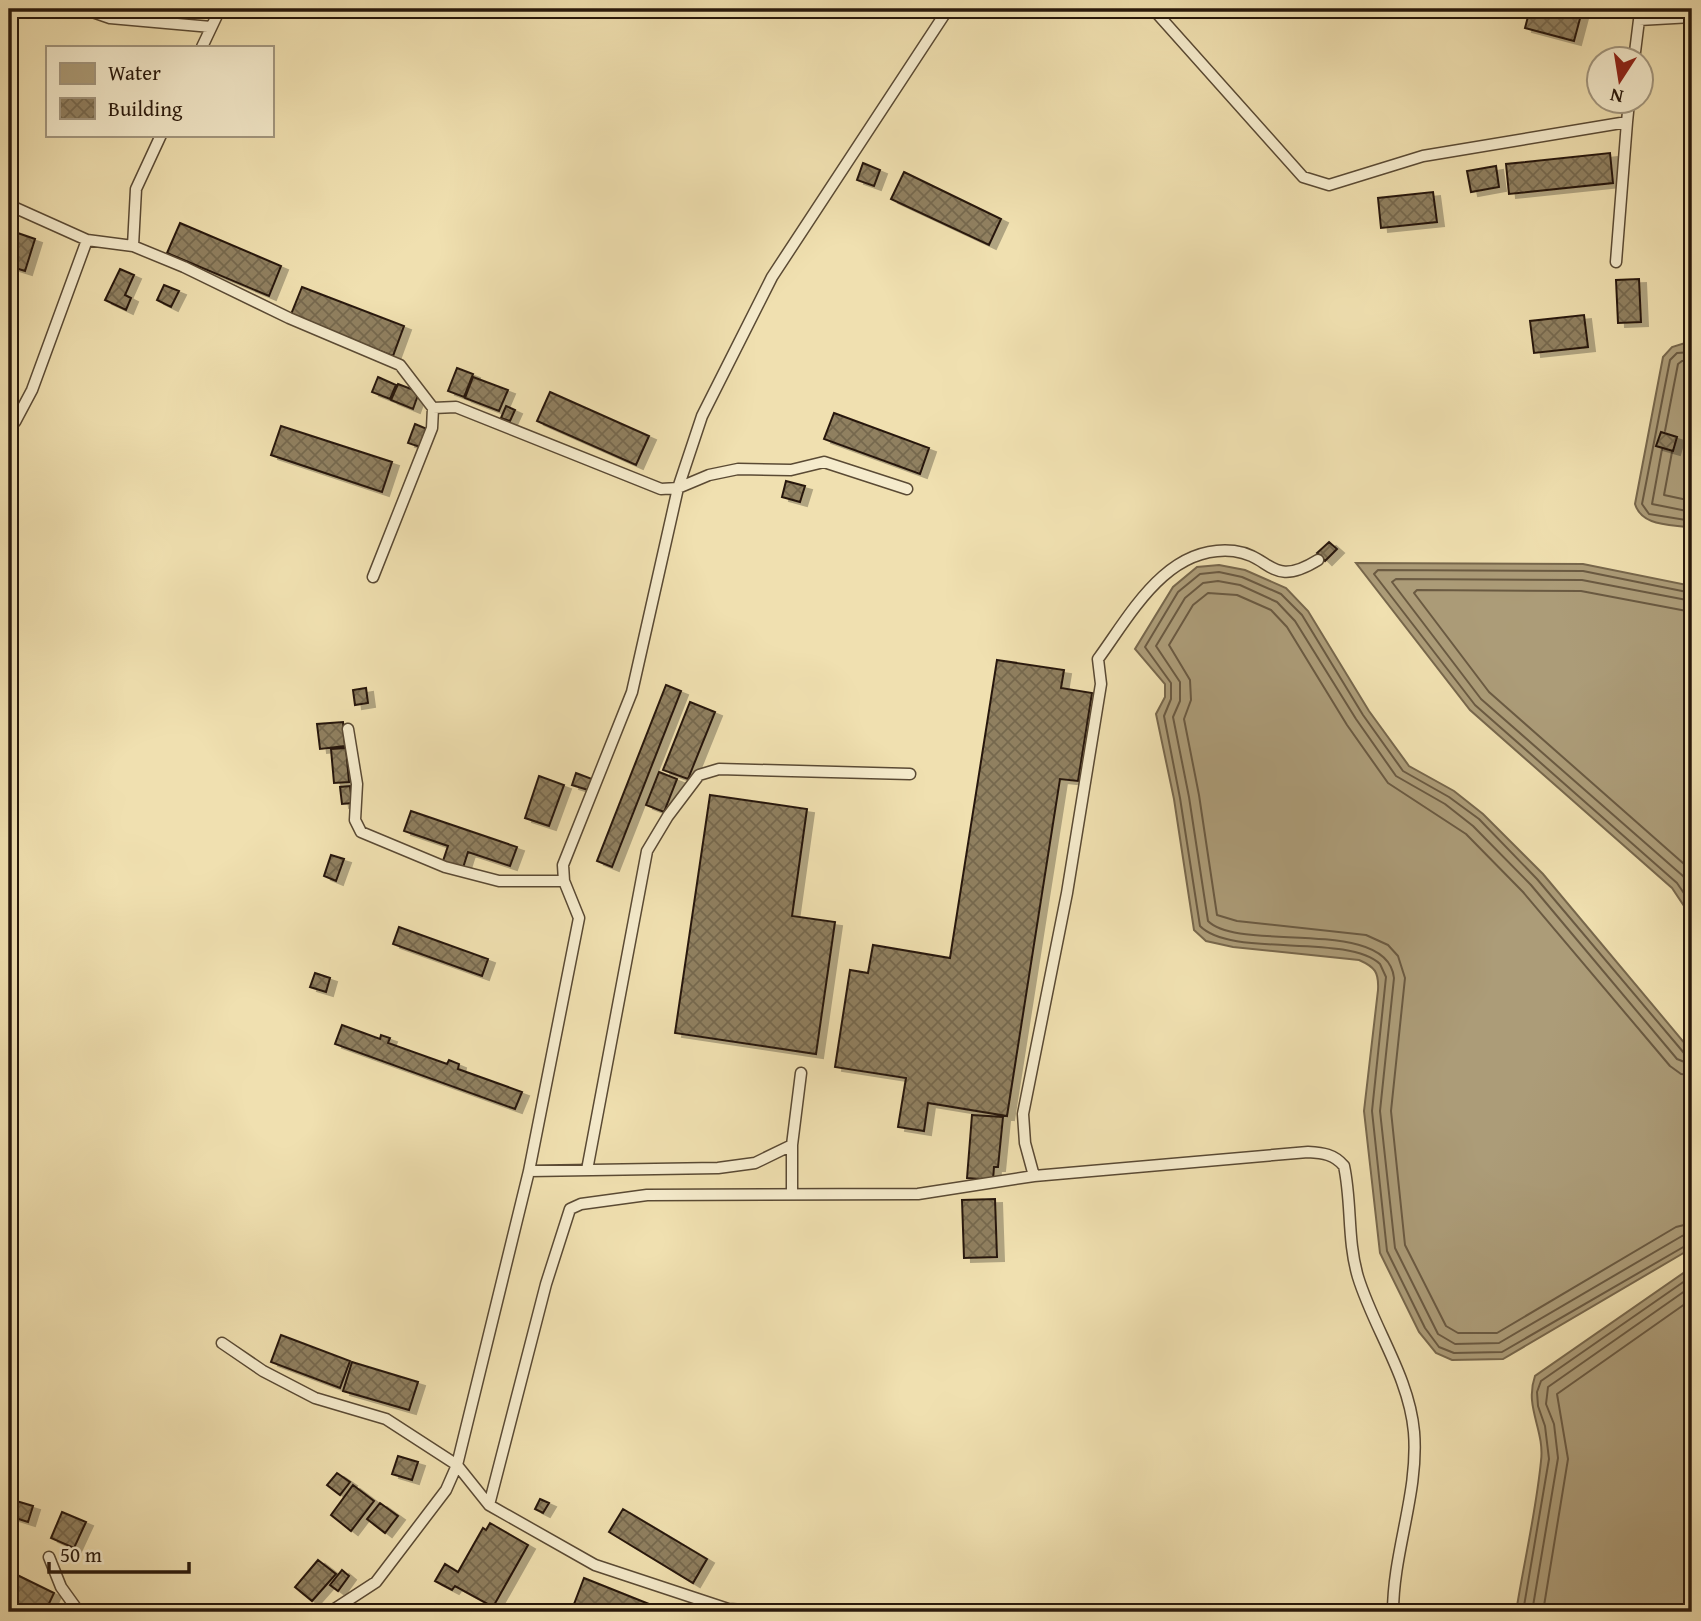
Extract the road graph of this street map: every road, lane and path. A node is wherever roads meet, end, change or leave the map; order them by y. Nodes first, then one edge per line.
1 (84, 9) edge
2 (220, 9) edge
3 (948, 9) edge
4 (1153, 9) edge
5 (1692, 17) edge
6 (211, 27) junction
7 (202, 46) edge
8 (1636, 46) edge
9 (1628, 116) edge
10 (1627, 122) junction
11 (161, 136) edge
12 (9, 205) edge
13 (87, 240) junction
14 (132, 246) junction
15 (1616, 262) dead end
16 (433, 408) junction
17 (9, 423) edge
18 (678, 488) junction
19 (907, 489) dead end
20 (1318, 560) dead end
21 (373, 578) dead end
22 (348, 729) dead end
23 (910, 774) dead end
24 (564, 881) junction
25 (801, 1073) dead end
26 (792, 1145) junction
27 (587, 1170) junction
28 (528, 1171) junction
29 (1034, 1176) junction
30 (792, 1194) junction
31 (222, 1343) dead end
32 (457, 1465) junction
33 (489, 1505) junction
34 (49, 1558) dead end
35 (79, 1612) edge
36 (330, 1612) edge
37 (779, 1612) edge
38 (1393, 1612) edge

1 - 6 lane
2 - 6 lane
3 - 18 lane
4 - 10 lane
5 - 8 lane
6 - 7 lane
9 - 10 lane
10 - 15 lane
11 - 14 lane
12 - 13 lane
13 - 14 lane
13 - 17 lane
14 - 16 lane
16 - 18 lane
16 - 21 lane
18 - 19 lane
18 - 24 lane
20 - 29 lane
22 - 24 lane
23 - 27 lane
24 - 28 lane
25 - 26 lane
26 - 27 lane
26 - 30 lane
27 - 28 lane
28 - 32 lane
29 - 30 lane
29 - 38 lane
30 - 33 lane
31 - 32 lane
32 - 33 lane
32 - 36 lane
33 - 37 lane
34 - 35 lane

